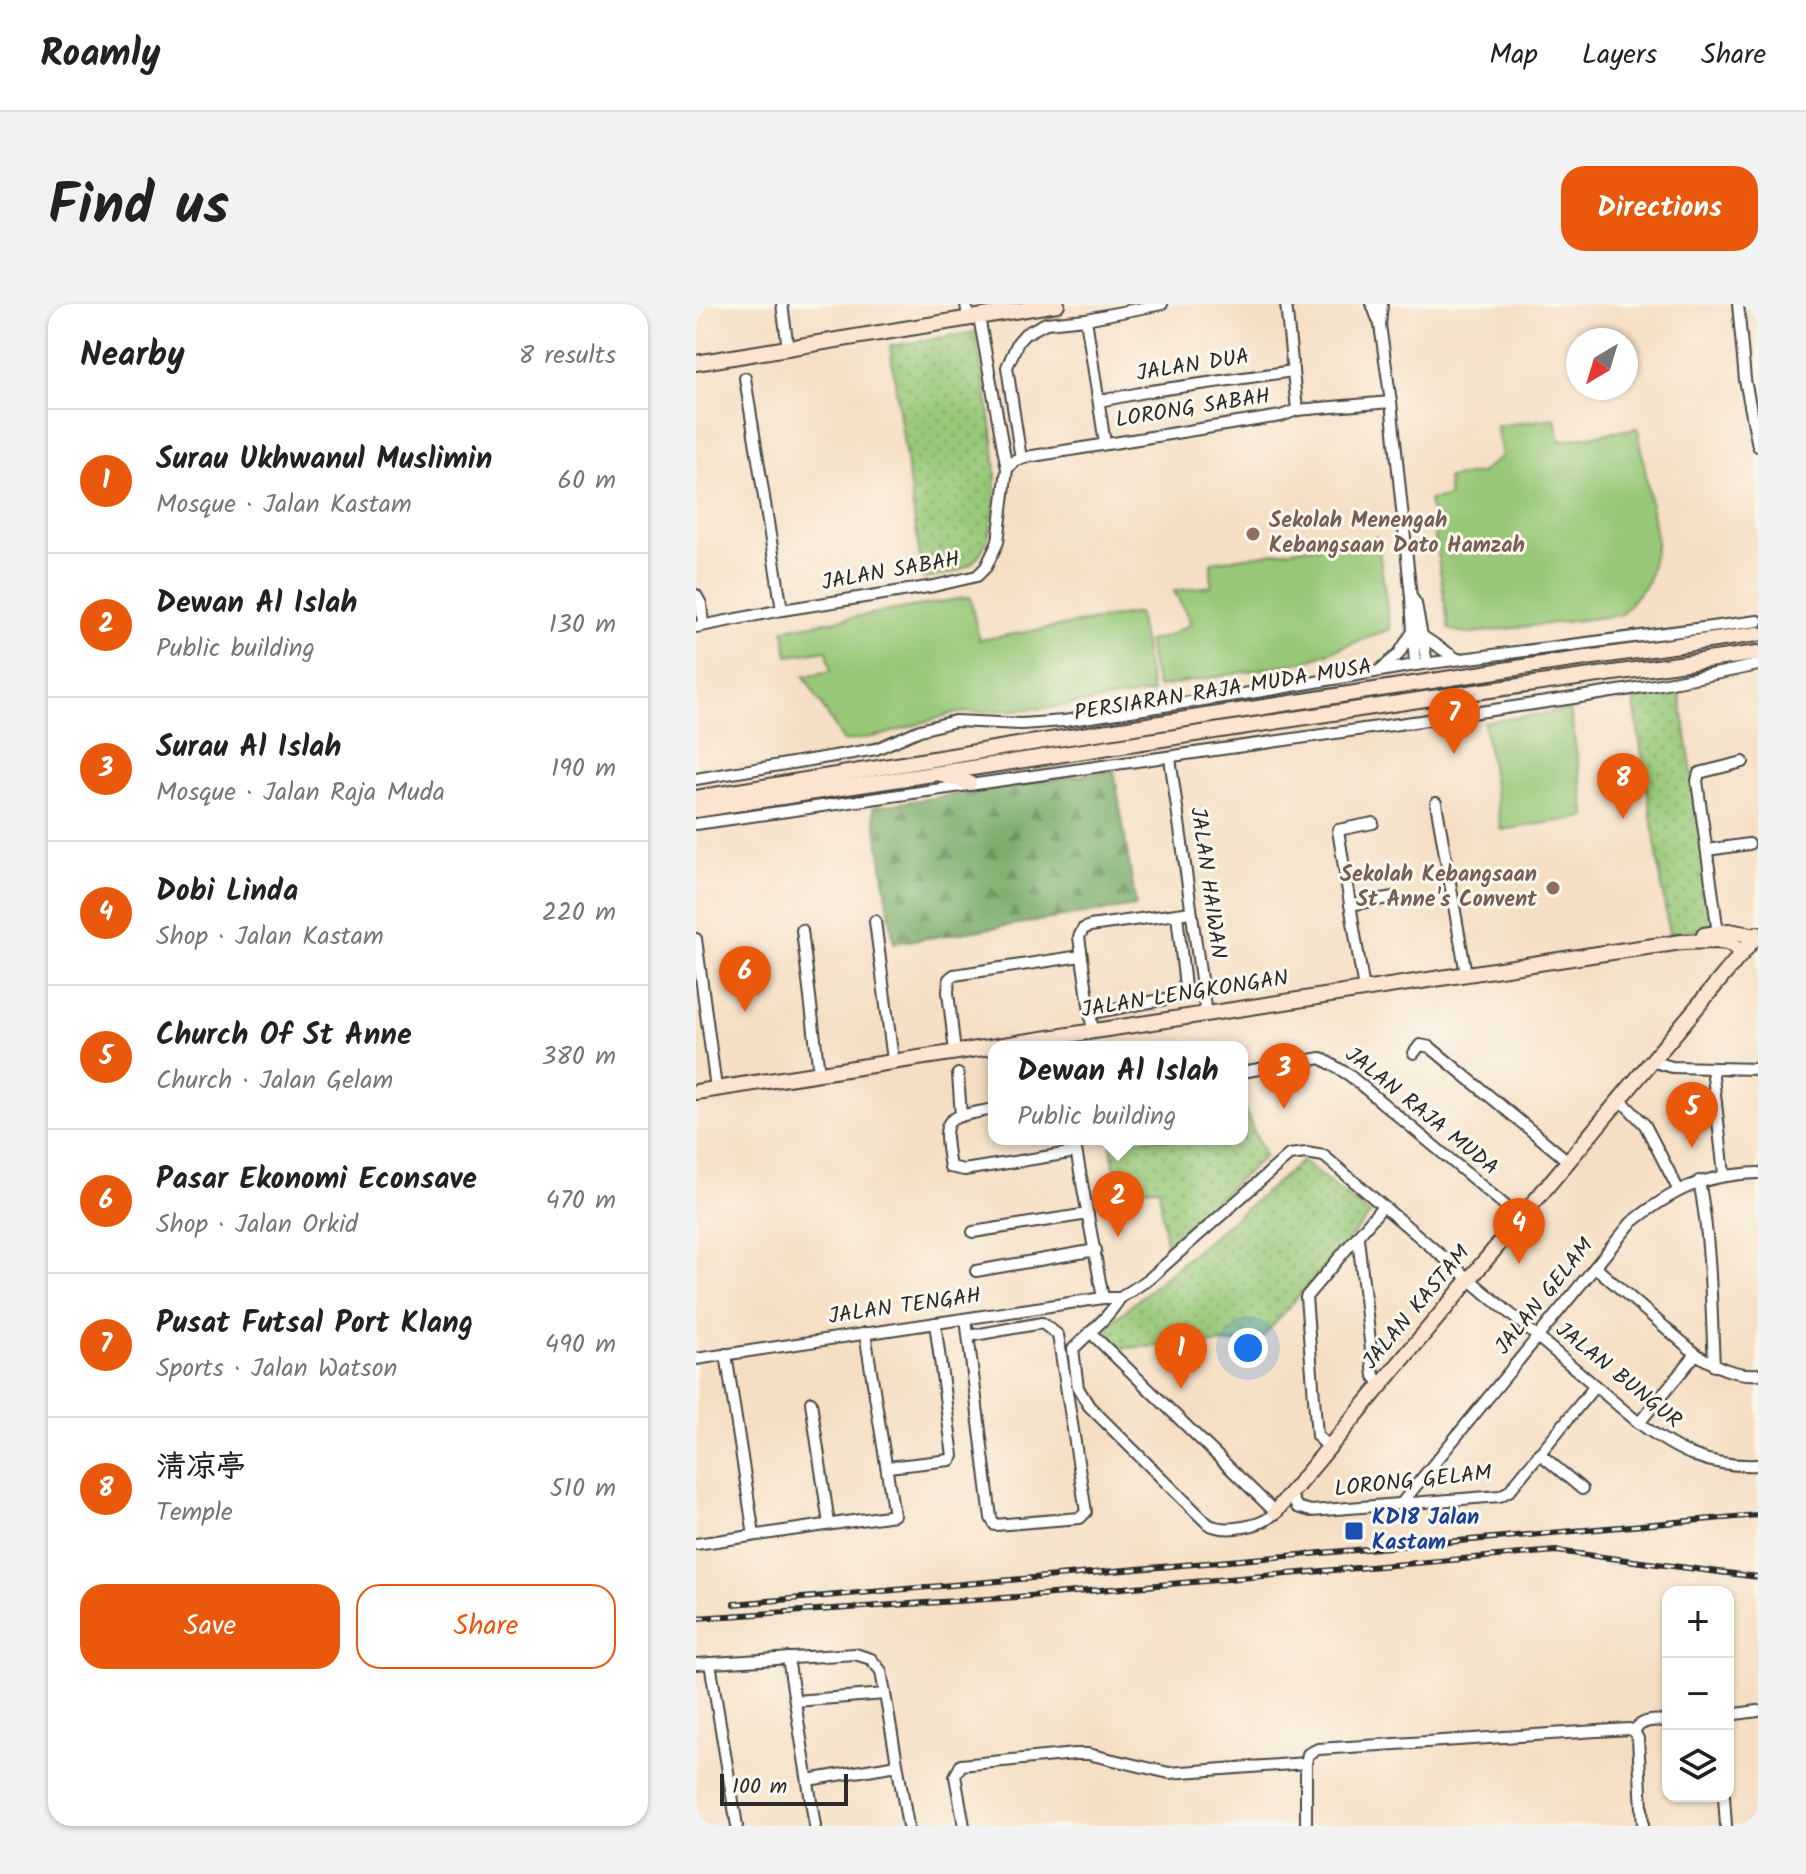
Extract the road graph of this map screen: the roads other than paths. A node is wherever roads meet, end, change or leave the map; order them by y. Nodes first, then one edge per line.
1 (782, 304) edge
2 (1057, 304) edge
3 (1162, 304) edge
4 (1286, 304) edge
5 (1372, 304) edge
6 (1382, 304) edge
7 (1738, 304) edge
8 (971, 313) edge
9 (1086, 319) junction
10 (1380, 325) junction
11 (788, 348) junction
12 (696, 363) edge
13 (1293, 371) junction
14 (745, 378) dead end
15 (1009, 389) junction
16 (992, 391) junction
17 (1099, 401) junction
18 (1391, 402) junction
19 (1297, 410) junction
20 (1105, 444) junction
21 (1758, 446) edge
22 (1021, 459) junction
23 (1007, 469) junction
24 (696, 595) edge
25 (782, 610) junction
26 (1758, 621) edge
27 (699, 626) edge
28 (1758, 634) edge
29 (1417, 635) junction
30 (1758, 653) edge
31 (1458, 660) junction
32 (1421, 664) junction
33 (1758, 665) edge
34 (1379, 670) junction
35 (1170, 758) junction
36 (1743, 762) dead end
37 (938, 773) junction
38 (696, 779) edge
39 (969, 783) junction
40 (696, 798) edge
41 (1436, 803) dead end
42 (696, 810) edge
43 (1373, 823) dead end
44 (696, 824) edge
45 (1749, 844) dead end
46 (1707, 850) junction
47 (1393, 897) dead end
48 (1350, 905) junction
49 (1191, 912) junction
50 (1177, 915) junction
51 (875, 921) dead end
52 (802, 930) dead end
53 (1718, 933) junction
54 (1757, 935) edge
55 (696, 939) edge
56 (1682, 942) junction
57 (1743, 952) junction
58 (1081, 956) junction
59 (1466, 974) junction
60 (1364, 990) junction
61 (1092, 1013) junction
62 (1206, 1015) junction
63 (1093, 1032) junction
64 (1031, 1041) edge
65 (988, 1047) edge
66 (955, 1052) junction
67 (1414, 1053) dead end
68 (893, 1060) junction
69 (1651, 1061) junction
70 (1712, 1068) junction
71 (1758, 1069) edge
72 (1248, 1071) edge
73 (819, 1073) junction
74 (958, 1074) dead end
75 (716, 1088) junction
76 (696, 1092) edge
77 (1620, 1099) junction
78 (988, 1110) edge
79 (961, 1116) junction
80 (1075, 1145) edge
81 (1076, 1152) junction
82 (1568, 1161) junction
83 (1758, 1173) edge
84 (1724, 1174) junction
85 (1699, 1181) junction
86 (1678, 1189) junction
87 (1383, 1206) junction
88 (1088, 1214) junction
89 (1520, 1218) junction
90 (973, 1232) dead end
91 (1358, 1238) junction
92 (1096, 1250) junction
93 (1595, 1267) junction
94 (976, 1271) dead end
95 (1470, 1278) junction
96 (1103, 1298) junction
97 (1120, 1298) junction
98 (966, 1319) junction
99 (935, 1323) junction
100 (1090, 1332) junction
101 (865, 1333) junction
102 (969, 1336) junction
103 (1538, 1337) junction
104 (726, 1354) junction
105 (1696, 1354) junction
106 (696, 1359) edge
107 (1714, 1366) junction
108 (1758, 1374) edge
109 (1381, 1385) junction
110 (1595, 1386) junction
111 (811, 1402) dead end
112 (1639, 1423) junction
113 (1329, 1447) junction
114 (1539, 1453) junction
115 (1758, 1465) edge
116 (888, 1467) junction
117 (1582, 1489) dead end
118 (1290, 1494) junction
119 (1401, 1504) junction
120 (1275, 1512) junction
121 (829, 1524) junction
122 (754, 1535) junction
123 (696, 1544) edge
124 (788, 1658) junction
125 (710, 1663) junction
126 (696, 1664) edge
127 (885, 1694) junction
128 (795, 1701) junction
129 (1758, 1711) edge
130 (1734, 1714) edge
131 (1662, 1721) edge
132 (1634, 1731) junction
133 (1306, 1763) junction
134 (897, 1765) junction
135 (808, 1780) junction
136 (1724, 1802) edge
137 (737, 1826) edge
138 (815, 1826) edge
139 (908, 1826) edge
140 (964, 1826) edge
141 (1306, 1826) edge
142 (1643, 1826) edge
143 (1726, 1826) edge

1 - 11 street
2 - 8 street
3 - 9 street
4 - 13 street
5 - 10 street
6 - 10 street
7 - 21 street
8 - 11 street
8 - 16 street, JALAN SABAH
9 - 15 street
9 - 17 street
10 - 18 street
11 - 12 street
13 - 17 street, JALAN DUA
13 - 19 street
14 - 25 street
15 - 16 street
15 - 22 street
16 - 23 street, JALAN SABAH
17 - 20 street
18 - 19 street, LORONG SABAH
18 - 29 street
19 - 20 street, LORONG SABAH
20 - 22 street, LORONG SABAH
22 - 23 street, LORONG SABAH
23 - 25 street, JALAN SABAH
24 - 27 street
25 - 27 street, JALAN SABAH
26 - 31 street
28 - 40 street, PERSIARAN RAJA MUDA MUSA
29 - 31 street
29 - 32 street
29 - 34 street
30 - 37 street, PERSIARAN RAJA MUDA MUSA
31 - 32 street
32 - 34 street
33 - 35 street
34 - 38 street
35 - 39 street
35 - 49 street, JALAN HAIWAN
36 - 46 street
37 - 39 street
37 - 42 street, PERSIARAN RAJA MUDA MUSA
39 - 44 street
41 - 59 street
43 - 48 street
45 - 46 street
46 - 53 street
47 - 48 street
48 - 60 street
49 - 50 street
49 - 62 street, JALAN HAIWAN
50 - 58 street
50 - 61 street
51 - 68 street
52 - 73 street
53 - 54 street, JALAN LENGKONGAN
53 - 56 street, JALAN LENGKONGAN
54 - 57 street, JALAN KASTAM
55 - 75 street
56 - 57 street, JALAN LENGKONGAN
56 - 59 street, JALAN LENGKONGAN
57 - 69 street, JALAN KASTAM
58 - 61 street
58 - 66 street
59 - 60 street, JALAN LENGKONGAN
60 - 62 street, JALAN LENGKONGAN
61 - 63 street
62 - 63 street, JALAN LENGKONGAN
63 - 64 street, JALAN LENGKONGAN
65 - 66 street, JALAN LENGKONGAN
66 - 68 street, JALAN LENGKONGAN
67 - 82 street
68 - 73 street, JALAN LENGKONGAN
69 - 70 street
69 - 77 street, JALAN KASTAM
70 - 71 street
70 - 84 street
72 - 89 street, JALAN RAJA MUDA
73 - 75 street, JALAN LENGKONGAN
74 - 79 street
75 - 76 street, JALAN LENGKONGAN
77 - 82 street, JALAN KASTAM
77 - 86 street
78 - 79 street
79 - 81 street
80 - 81 street
81 - 88 street
82 - 89 street, JALAN KASTAM
83 - 84 street, JALAN GELAM
84 - 85 street, JALAN GELAM
85 - 86 street, JALAN GELAM
85 - 107 street
86 - 93 street, JALAN GELAM
87 - 91 street
87 - 95 street
87 - 97 street
88 - 90 street
88 - 92 street
89 - 95 street, JALAN KASTAM
91 - 109 street
91 - 113 street
92 - 94 street
92 - 96 street
93 - 103 street, JALAN GELAM
93 - 105 street
95 - 103 street, JALAN BUNGUR
95 - 109 street, JALAN KASTAM
96 - 97 street, JALAN TENGAH
96 - 98 street, JALAN TENGAH
97 - 100 street
98 - 99 street, JALAN TENGAH
98 - 102 street
99 - 101 street, JALAN TENGAH
99 - 116 street
100 - 120 street
100 - 120 street
101 - 104 street, JALAN TENGAH
101 - 116 street
102 - 102 street
103 - 110 street, JALAN BUNGUR
103 - 119 street, JALAN GELAM
104 - 106 street, JALAN TENGAH
104 - 122 street
105 - 107 street
105 - 112 street
107 - 108 street
109 - 113 street, JALAN KASTAM
110 - 112 street, JALAN BUNGUR
110 - 114 street, LORONG GELAM
111 - 121 street
112 - 115 street, JALAN BUNGUR
113 - 118 street, JALAN KASTAM
114 - 117 street
114 - 119 street, LORONG GELAM
116 - 121 street
118 - 119 street, LORONG GELAM
118 - 120 street, JALAN KASTAM
121 - 122 street
122 - 123 street
124 - 125 street
124 - 127 street
124 - 128 street
125 - 126 street
125 - 137 street
127 - 128 street
127 - 134 street
128 - 135 street
129 - 130 street
131 - 132 street
132 - 133 street
132 - 142 street
133 - 140 street
133 - 141 street
134 - 135 street
134 - 139 street
135 - 138 street
136 - 143 street

